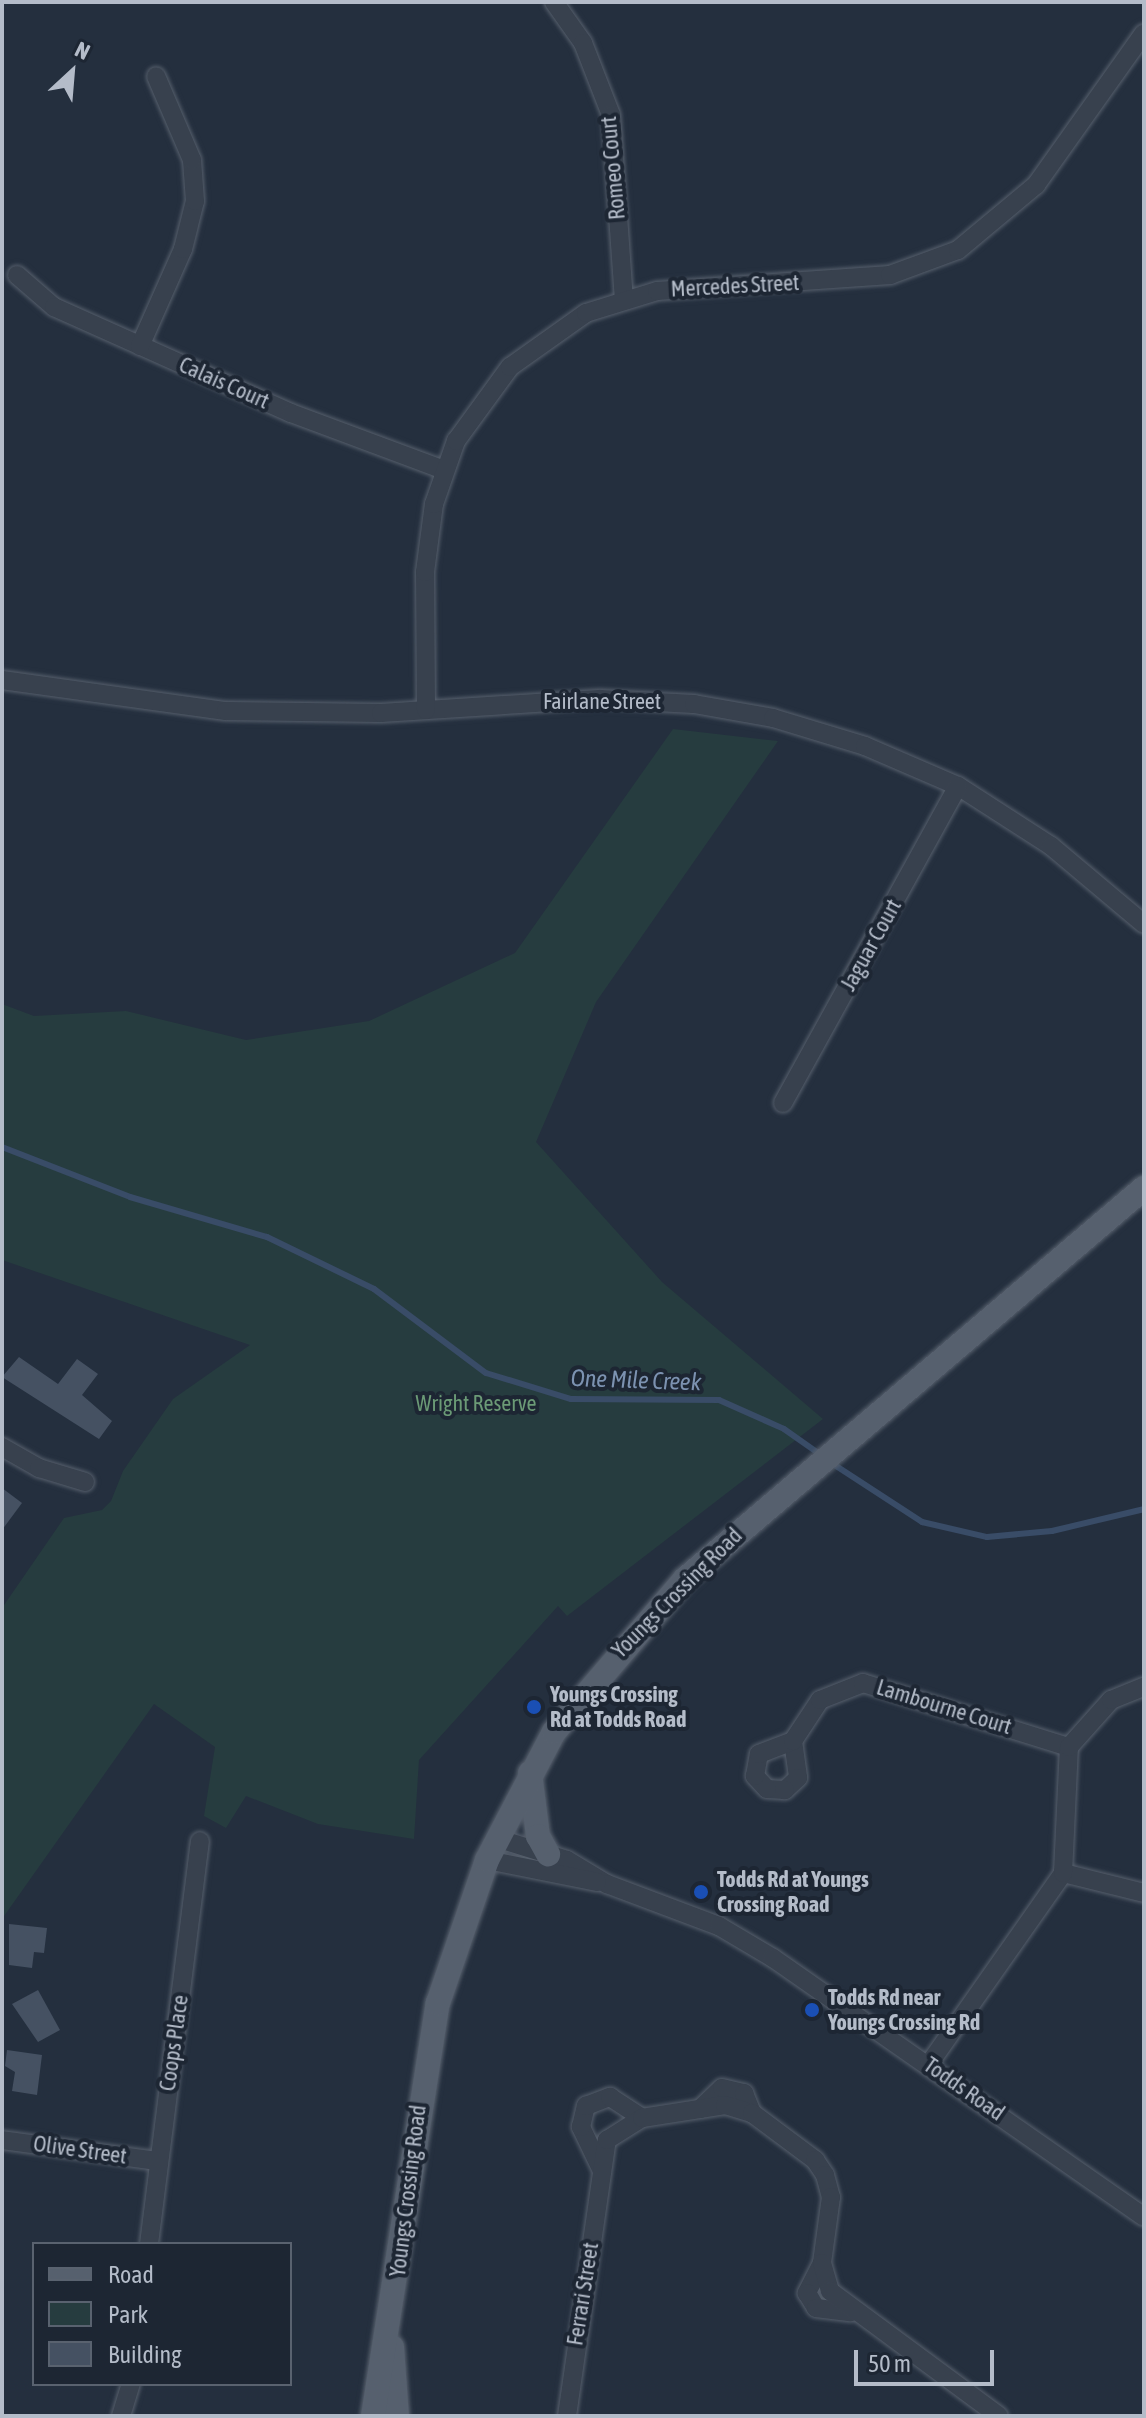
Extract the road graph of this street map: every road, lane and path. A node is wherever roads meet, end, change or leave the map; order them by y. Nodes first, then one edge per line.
1 (554, 2) edge
2 (1144, 33) edge
3 (156, 76) dead end
4 (17, 275) dead end
5 (624, 299) junction
6 (140, 346) junction
7 (444, 470) junction
8 (2, 680) edge
9 (426, 710) junction
10 (958, 786) junction
11 (1144, 924) edge
12 (783, 1103) dead end
13 (1144, 1188) edge
14 (2, 1447) edge
15 (85, 1482) dead end
16 (1144, 1687) edge
17 (793, 1741) dead end
18 (1069, 1747) junction
19 (530, 1773) junction
20 (200, 1841) dead end
21 (492, 1849) junction
22 (548, 1854) junction
23 (1063, 1873) junction
24 (607, 1884) junction
25 (1144, 1893) edge
26 (929, 2064) junction
27 (642, 2118) junction
28 (2, 2140) edge
29 (158, 2161) junction
30 (602, 2172) junction
31 (1144, 2217) edge
32 (149, 2242) edge
33 (390, 2329) junction
34 (130, 2386) edge
35 (121, 2416) edge
36 (373, 2416) edge
37 (397, 2416) edge
38 (567, 2416) edge
39 (999, 2416) edge

1 - 5 street, Romeo Court
2 - 5 street, Mercedes Street
3 - 6 street
4 - 6 street, Calais Court
5 - 7 street, Mercedes Street
6 - 7 street, Calais Court
7 - 9 street, Mercedes Street
8 - 9 street, Fairlane Street
9 - 10 street, Fairlane Street
10 - 11 street, Fairlane Street
10 - 12 street, Jaguar Court
13 - 19 main road, Youngs Crossing Road
14 - 15 street
16 - 18 street
17 - 18 street, Lambourne Court
18 - 23 street
19 - 21 main road, Youngs Crossing Road
19 - 22 main road
20 - 29 street, Coops Place
21 - 22 street, Todds Road
21 - 24 street, Todds Road
21 - 33 main road, Youngs Crossing Road
22 - 24 street, Todds Road
23 - 25 street
23 - 26 street
24 - 26 street, Todds Road
26 - 31 street, Todds Road
27 - 30 street, Ferrari Street
27 - 30 street
27 - 39 street, Ferrari Street
28 - 29 street, Olive Street
29 - 32 street, Coops Place
30 - 38 street, Ferrari Street
33 - 36 main road, Youngs Crossing Road
33 - 37 main road, Youngs Crossing Road
34 - 35 street

